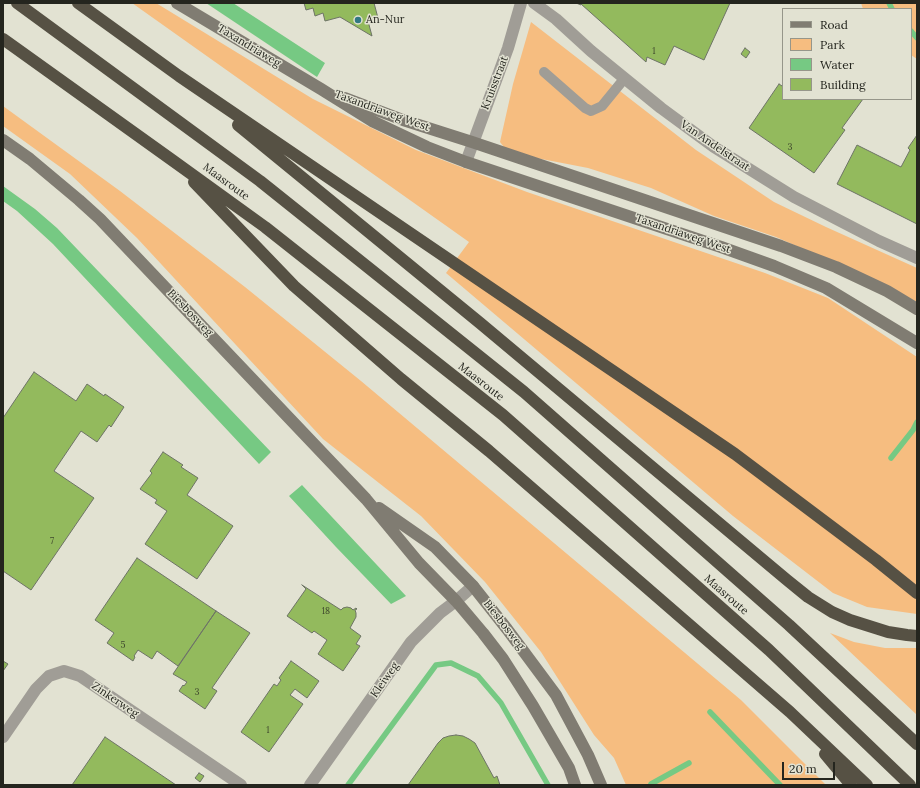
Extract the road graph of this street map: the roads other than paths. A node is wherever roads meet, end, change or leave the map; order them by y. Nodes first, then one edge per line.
1 (17, 3) edge
2 (78, 3) edge
3 (177, 3) edge
4 (521, 3) edge
5 (534, 3) edge
6 (3, 40) edge
7 (544, 72) dead end
8 (179, 76) junction
9 (624, 79) junction
10 (321, 89) junction
11 (3, 140) edge
12 (472, 142) junction
13 (172, 160) junction
14 (466, 162) junction
15 (917, 258) edge
16 (917, 309) edge
17 (917, 343) edge
18 (366, 499) junction
19 (473, 586) junction
20 (917, 593) edge
21 (456, 601) junction
22 (917, 636) edge
23 (790, 712) junction
24 (3, 737) edge
25 (917, 744) edge
26 (241, 785) edge
27 (310, 785) edge
28 (576, 785) edge
29 (601, 785) edge
30 (851, 785) edge
31 (867, 785) edge
32 (910, 785) edge

1 - 25 highway, Maasroute
2 - 8 highway
3 - 10 main road, Taxandriaweg
4 - 12 street, Kruisstraat
5 - 9 street, Van Andelstraat
6 - 13 highway, Maasroute
7 - 9 lane
8 - 20 highway
8 - 22 highway
9 - 15 street, Van Andelstraat
10 - 12 main road, Taxandriaweg West
10 - 14 main road, Taxandriaweg West
11 - 18 main road, Biesbosweg
12 - 14 street, Kruisstraat
12 - 16 main road, Taxandriaweg West
13 - 23 highway
13 - 32 highway, Maasroute
14 - 17 main road, Taxandriaweg West
18 - 19 main road, Biesbosweg
18 - 21 main road, Biesbosweg
19 - 21 street, Kleiweg
19 - 29 main road, Biesbosweg
21 - 27 street, Kleiweg
21 - 28 main road, Biesbosweg
23 - 30 highway
23 - 31 highway
24 - 26 street, Zinkerweg

